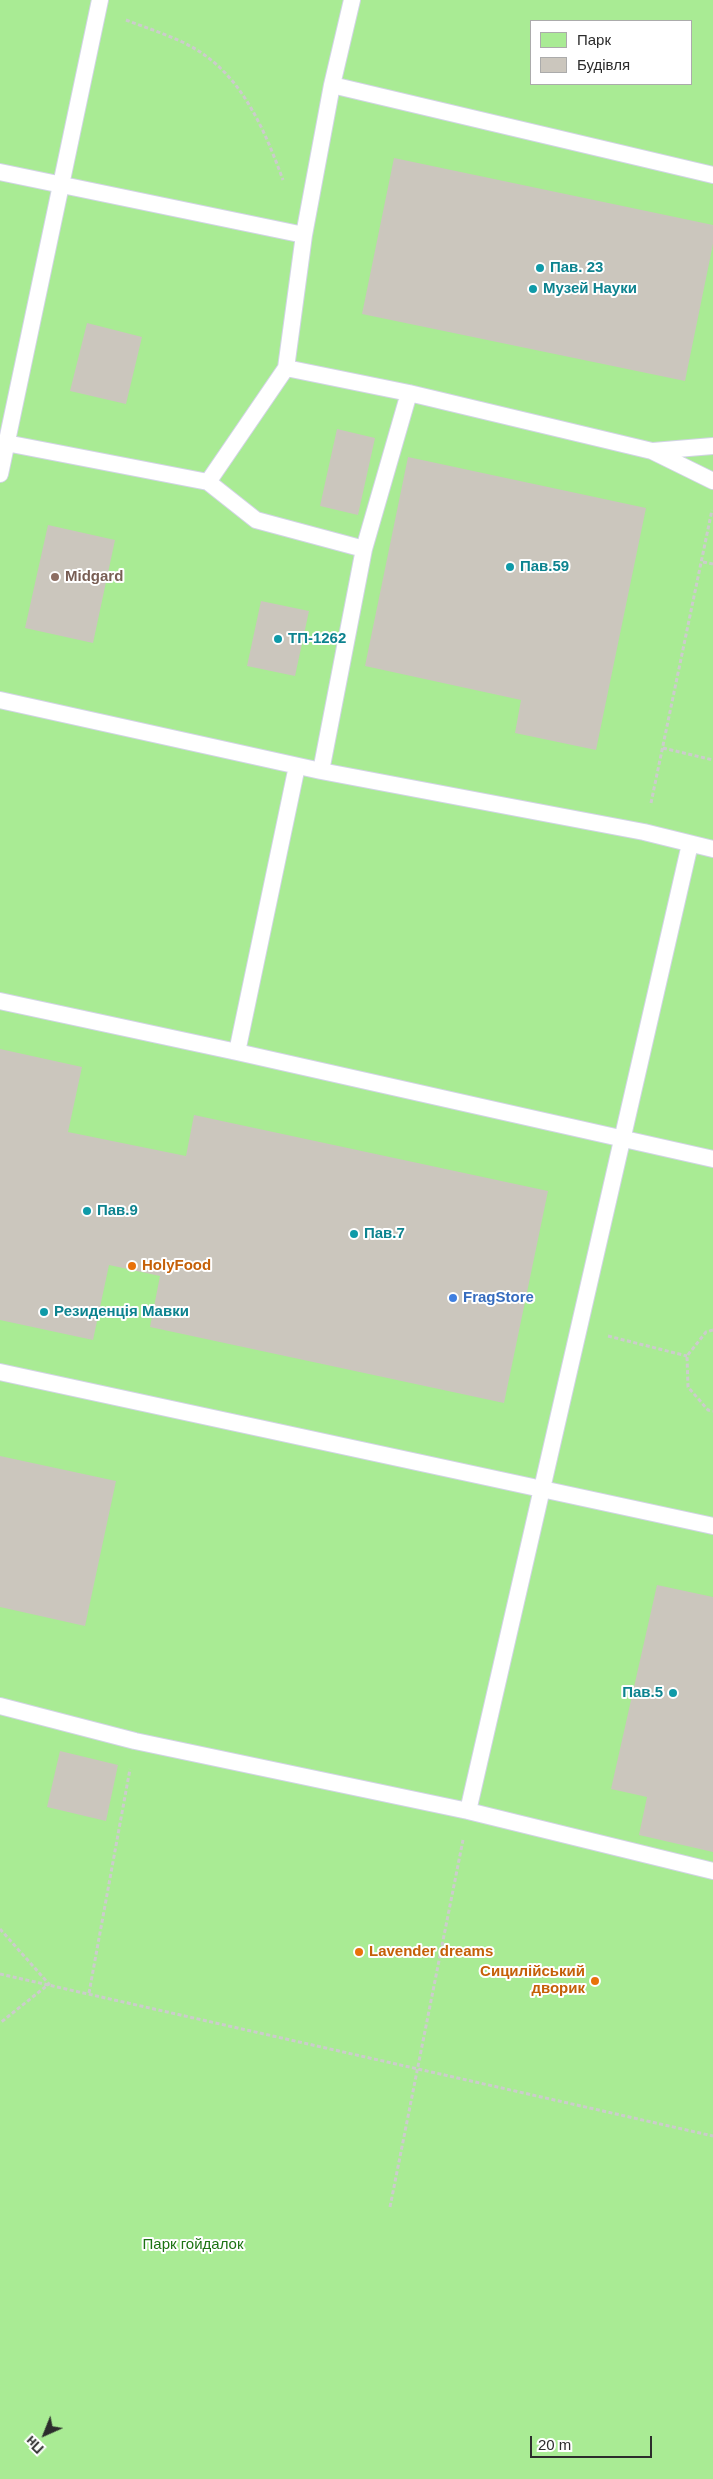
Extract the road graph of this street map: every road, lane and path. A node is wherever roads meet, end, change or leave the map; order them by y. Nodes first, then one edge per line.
1 (352, 0) edge
2 (99, 4) edge
3 (332, 85) junction
4 (0, 172) edge
5 (713, 175) edge
6 (61, 186) junction
7 (286, 188) dead end
8 (304, 234) junction
9 (286, 368) junction
10 (409, 393) junction
11 (6, 443) junction
12 (713, 446) edge
13 (652, 451) junction
14 (0, 474) edge
15 (713, 481) edge
16 (208, 482) junction
17 (713, 507) edge
18 (364, 549) junction
19 (703, 562) junction
20 (713, 564) edge
21 (0, 700) edge
22 (663, 748) junction
23 (713, 760) edge
24 (297, 766) junction
25 (321, 771) junction
26 (644, 832) junction
27 (690, 844) junction
28 (713, 849) edge
29 (0, 1001) edge
30 (237, 1052) junction
31 (622, 1139) junction
32 (713, 1159) edge
33 (579, 1329) junction
34 (713, 1330) edge
35 (687, 1356) junction
36 (0, 1372) edge
37 (713, 1411) edge
38 (542, 1491) junction
39 (713, 1526) edge
40 (0, 1706) edge
41 (134, 1741) junction
42 (468, 1811) junction
43 (713, 1871) edge
44 (0, 1929) edge
45 (0, 1974) edge
46 (49, 1984) junction
47 (89, 1993) junction
48 (0, 2023) edge
49 (419, 2069) junction
50 (713, 2136) edge
51 (390, 2207) dead end

1 - 3 lane
2 - 6 lane
2 - 7 path
3 - 5 lane
3 - 8 lane
4 - 6 lane
6 - 8 lane
6 - 11 lane
8 - 9 lane
9 - 10 lane
9 - 16 lane
10 - 13 lane
10 - 18 lane
11 - 14 lane
11 - 16 lane
12 - 13 lane
13 - 15 lane
16 - 18 lane
17 - 19 path
18 - 25 lane
19 - 20 path
19 - 22 path
21 - 24 lane
22 - 23 path
22 - 26 path
24 - 25 lane
24 - 30 lane
25 - 26 lane
26 - 27 lane
27 - 28 lane
27 - 31 lane
29 - 30 lane
30 - 31 lane
31 - 32 lane
31 - 33 lane
33 - 35 path
33 - 38 lane
34 - 35 path
35 - 37 path
36 - 38 lane
38 - 39 lane
38 - 42 lane
40 - 41 lane
41 - 42 lane
41 - 47 path
42 - 43 lane
42 - 49 path
44 - 46 path
45 - 46 path
46 - 47 path
46 - 48 path
47 - 49 path
49 - 50 path
49 - 51 path

